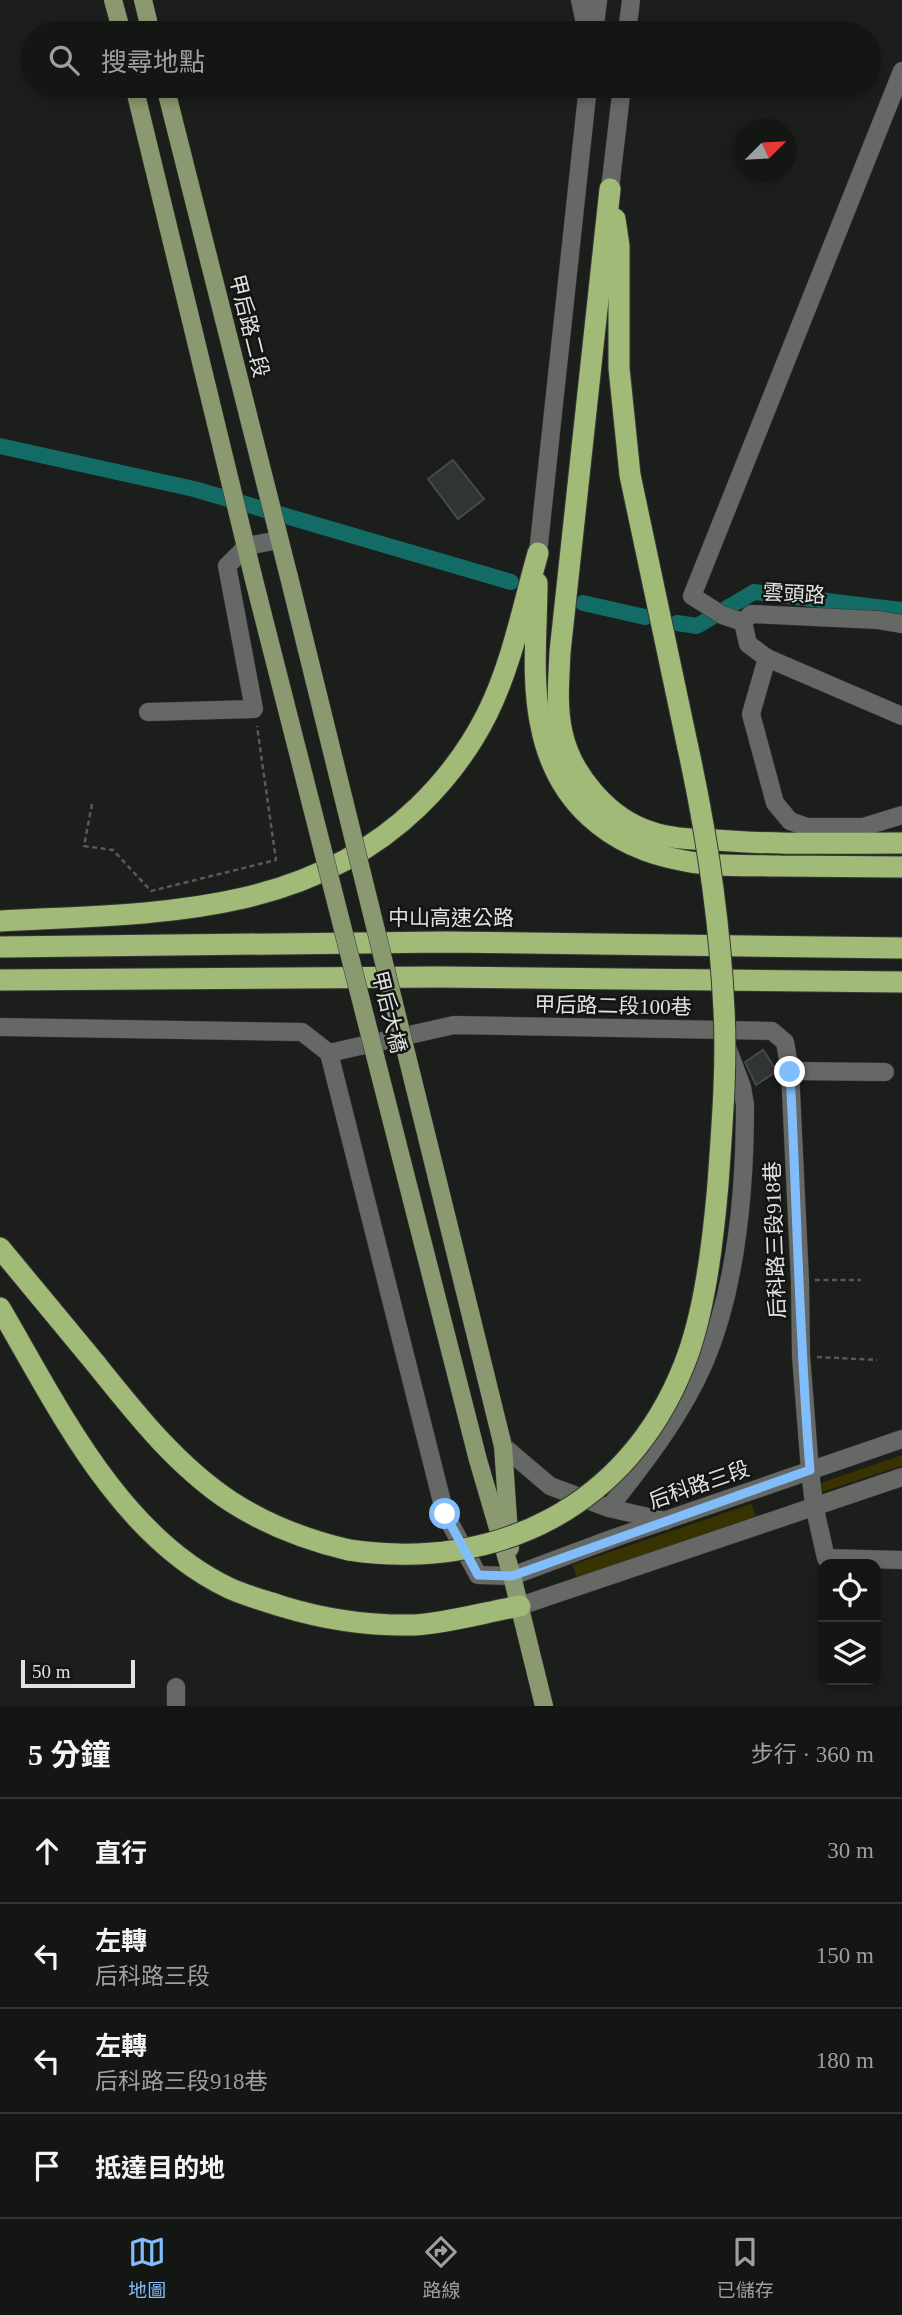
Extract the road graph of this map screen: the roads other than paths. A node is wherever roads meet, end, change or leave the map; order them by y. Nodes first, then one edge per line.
1 (113, 0) edge
2 (143, 0) edge
3 (580, 0) edge
4 (598, 0) edge
5 (631, 0) edge
6 (118, 21) edge
7 (148, 21) edge
8 (584, 21) edge
9 (595, 21) edge
10 (629, 21) edge
11 (902, 71) edge
12 (137, 98) edge
13 (168, 98) edge
14 (587, 98) edge
15 (621, 98) edge
16 (610, 189) junction
17 (279, 540) junction
18 (247, 547) junction
19 (538, 552) junction
20 (289, 577) joint
21 (743, 622) junction
22 (902, 625) edge
23 (767, 658) junction
24 (148, 712) dead end
25 (902, 716) edge
26 (902, 815) edge
27 (902, 843) edge
28 (902, 867) edge
29 (0, 921) edge
30 (0, 947) edge
31 (902, 948) edge
32 (0, 980) edge
33 (902, 982) edge
34 (0, 1027) edge
35 (720, 1031) junction
36 (329, 1054) junction
37 (790, 1072) junction
38 (885, 1072) dead end
39 (0, 1248) edge
40 (0, 1308) edge
41 (902, 1439) edge
42 (503, 1446) junction
43 (810, 1470) junction
44 (902, 1477) edge
45 (814, 1505) junction
46 (610, 1508) junction
47 (665, 1521) junction
48 (902, 1560) edge
49 (512, 1576) junction
50 (520, 1606) junction
51 (176, 1687) dead end
52 (176, 1706) edge
53 (544, 1706) edge

1 - 6 main road
2 - 7 main road
3 - 8 street
4 - 9 street
5 - 10 street
11 - 21 street, 雲頭路
12 - 18 main road
13 - 17 main road, 甲后路二段
14 - 19 street
15 - 16 street
16 - 27 highway
16 - 39 highway, bridge
17 - 18 street
17 - 20 main road, 甲后路二段
18 - 24 street
18 - 49 main road, 甲后大橋, bridge
19 - 28 highway
19 - 29 highway
20 - 42 main road, 甲后大橋, bridge
21 - 22 street, 雲頭路
21 - 23 street
23 - 25 street
23 - 26 street
30 - 31 highway, 中山高速公路
32 - 33 highway
34 - 36 street
35 - 36 street, 甲后路二段100巷
35 - 37 street, 后科路三段918巷
35 - 46 street, 甲后路二段100巷
36 - 49 street
37 - 38 street
37 - 43 street, 后科路三段918巷
40 - 50 highway
41 - 43 street, 后科路三段
42 - 46 street
42 - 49 main road
43 - 45 street, 后科路三段918巷
43 - 47 street, 后科路三段
44 - 45 street
45 - 48 street, 后科路三段918巷
45 - 50 street
46 - 47 street
47 - 49 street, 后科路三段
49 - 50 main road
50 - 53 main road
51 - 52 street

